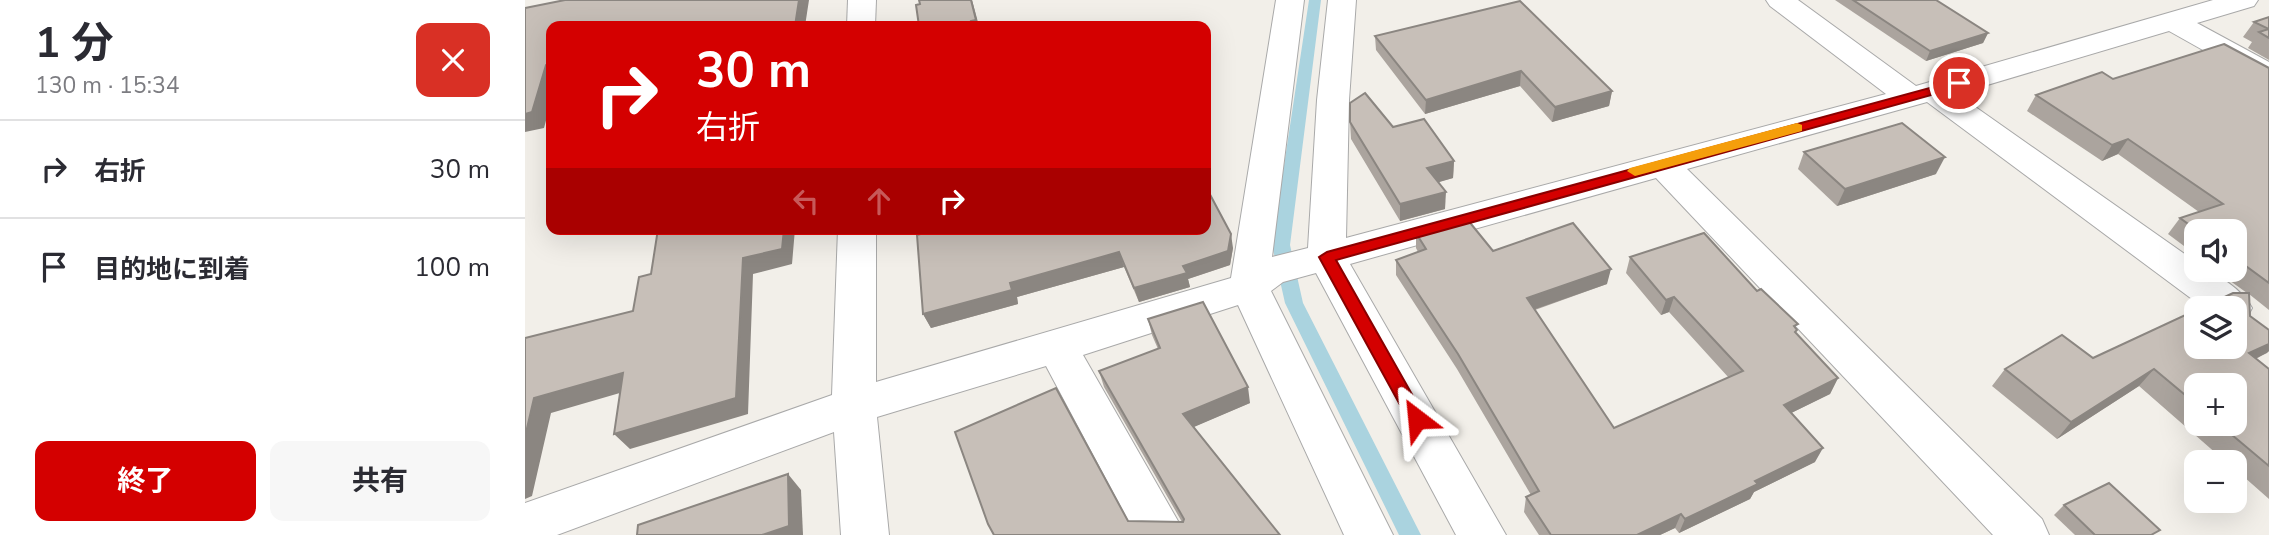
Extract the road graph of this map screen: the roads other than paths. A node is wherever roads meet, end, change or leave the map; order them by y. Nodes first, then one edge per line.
1 (862, 0) edge
2 (1290, 0) edge
3 (1342, 0) edge
4 (1780, 0) edge
5 (2244, 0) edge
6 (861, 21) edge
7 (2172, 21) junction
8 (2269, 74) edge
9 (1922, 94) junction
10 (1662, 164) junction
11 (857, 235) edge
12 (1288, 270) junction
13 (2213, 296) edge
14 (1057, 347) junction
15 (854, 406) junction
16 (525, 525) edge
17 (865, 535) edge
18 (1162, 535) edge
19 (1370, 535) edge
20 (1482, 535) edge
21 (2025, 535) edge

1 - 6 street
2 - 12 street
3 - 12 street
4 - 9 street
5 - 7 street
7 - 8 street
7 - 9 street
9 - 10 street
9 - 13 street
10 - 12 street
10 - 21 street
11 - 15 street
12 - 14 street
12 - 19 street
12 - 20 street
14 - 15 street
14 - 18 street
15 - 16 street
15 - 17 street

